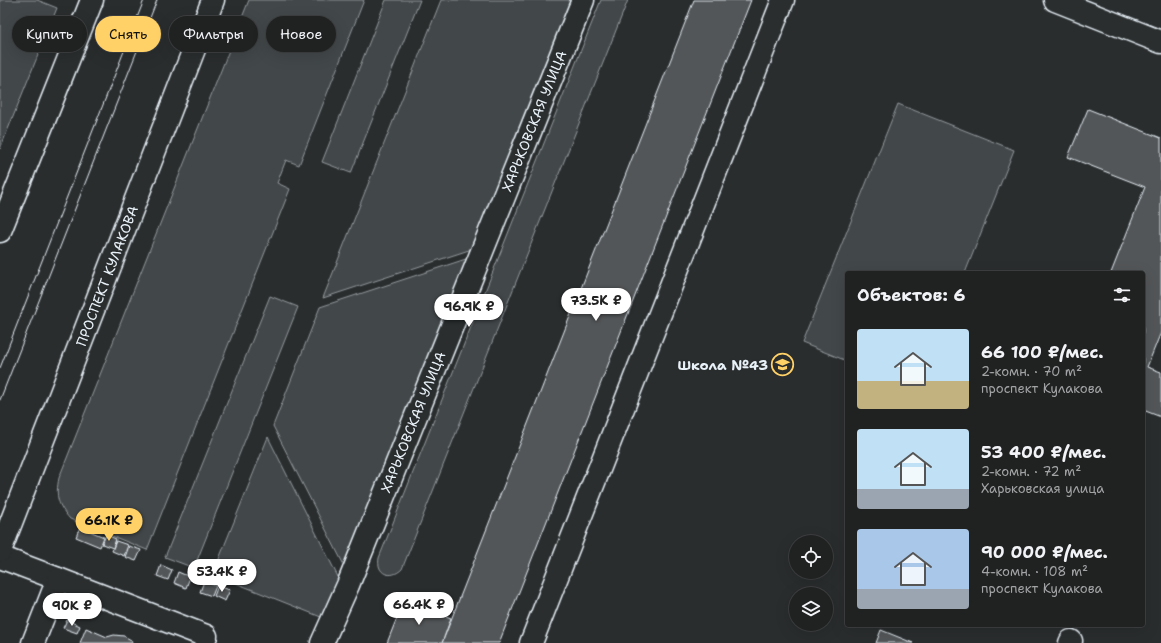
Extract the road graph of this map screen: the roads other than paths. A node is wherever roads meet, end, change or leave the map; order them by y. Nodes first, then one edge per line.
1 (92, 0) edge
2 (213, 0) edge
3 (583, 0) edge
4 (783, 0) edge
5 (1055, 0) edge
6 (1098, 8) edge
7 (1161, 42) edge
8 (0, 231) edge
9 (0, 551) edge
10 (0, 557) edge
11 (58, 579) junction
12 (206, 636) dead end
13 (33, 643) edge
14 (322, 643) edge
15 (531, 643) edge

1 - 8 main road
2 - 9 main road, ПРОСПЕКТ КУЛАКОВА
3 - 14 main road, ХАРЬКОВСКАЯ УЛИЦА
4 - 15 main road
5 - 6 main road
6 - 7 main road
10 - 11 main road
11 - 12 main road
11 - 13 main road

